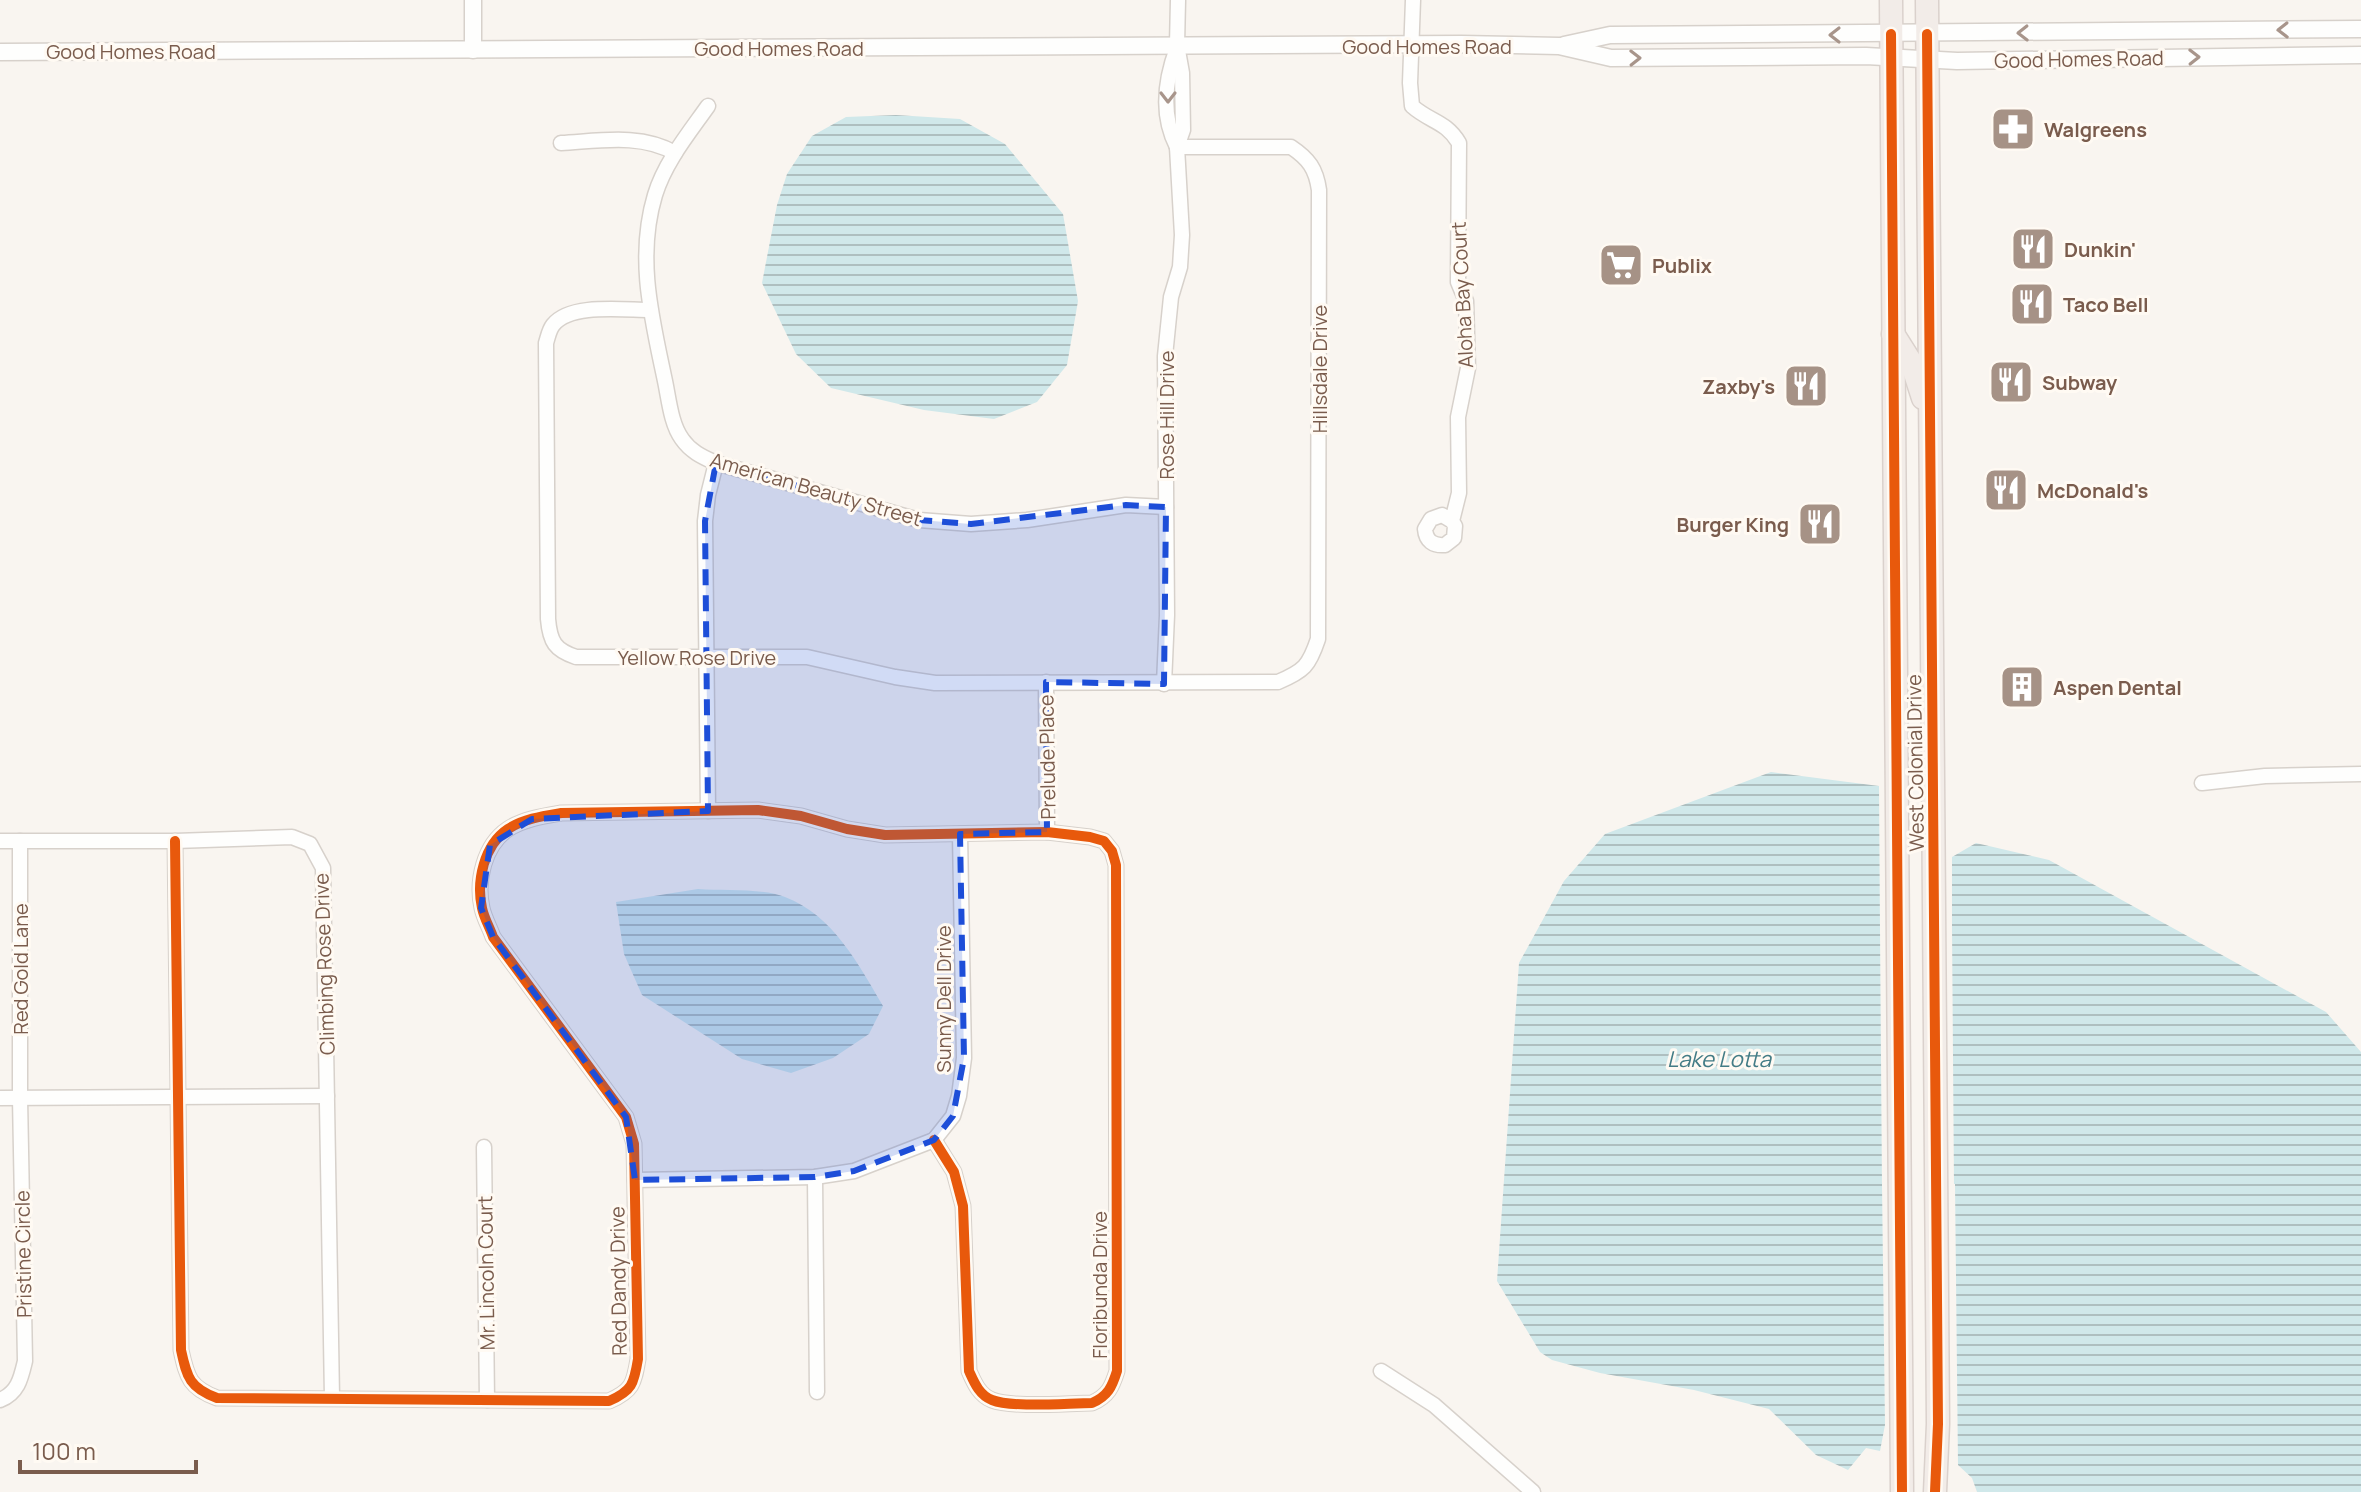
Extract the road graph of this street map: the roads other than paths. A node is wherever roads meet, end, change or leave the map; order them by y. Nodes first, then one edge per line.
1 (473, 0) edge
2 (1178, 0) edge
3 (1413, 0) edge
4 (1891, 0) edge
5 (1927, 0) edge
6 (2361, 29) edge
7 (1891, 34) junction
8 (1927, 34) junction
9 (1177, 45) junction
10 (1413, 46) junction
11 (1559, 46) junction
12 (473, 50) junction
13 (0, 52) edge
14 (2361, 55) edge
15 (1892, 58) junction
16 (1927, 59) junction
17 (708, 106) dead end
18 (561, 143) dead end
19 (1177, 147) junction
20 (675, 153) junction
21 (650, 310) junction
22 (1893, 334) junction
23 (1930, 419) junction
24 (716, 463) junction
25 (1166, 507) junction
26 (1452, 521) dead end
27 (705, 657) junction
28 (1046, 682) junction
29 (1265, 683) joint
30 (1164, 684) junction
31 (2361, 774) edge
32 (1897, 780) junction
33 (1933, 780) junction
34 (2202, 783) dead end
35 (708, 811) junction
36 (1047, 832) junction
37 (960, 834) junction
38 (0, 841) edge
39 (20, 841) junction
40 (175, 841) junction
41 (178, 1096) junction
42 (327, 1096) junction
43 (0, 1098) edge
44 (20, 1098) junction
45 (934, 1140) junction
46 (484, 1147) dead end
47 (815, 1177) junction
48 (635, 1180) junction
49 (1381, 1371) dead end
50 (817, 1392) dead end
51 (332, 1398) junction
52 (0, 1400) edge
53 (487, 1400) junction
54 (1533, 1492) edge
55 (1902, 1492) edge
56 (1935, 1492) edge

1 - 12 street
2 - 9 street, Rose Hill Drive
3 - 10 street
4 - 7 highway, West Colonial Drive
5 - 8 highway, West Colonial Drive
6 -> 8 street, Good Homes Road
7 - 8 street, Good Homes Road
7 -> 11 street, Good Homes Road
7 - 15 highway, West Colonial Drive
8 - 16 highway, West Colonial Drive
9 - 10 street, Good Homes Road
9 - 12 street, Good Homes Road
9 - 19 street, Rose Hill Drive
10 - 11 street, Good Homes Road
10 - 26 street, Aloha Bay Court
11 -> 15 street, Good Homes Road
12 - 13 street, Good Homes Road
16 -> 14 street, Good Homes Road
15 - 16 street, Good Homes Road
15 - 22 highway, West Colonial Drive
16 - 23 highway, West Colonial Drive
17 - 20 street, American Beauty Street
18 - 20 street
19 - 25 street, Rose Hill Drive
19 - 29 street, Hillsdale Drive
20 - 21 street, American Beauty Street
21 - 24 street, American Beauty Street
21 - 27 street, Yellow Rose Drive
22 - 23 highway
22 - 32 highway, West Colonial Drive
23 - 33 highway, West Colonial Drive
24 - 25 street, American Beauty Street
24 - 27 street
25 - 30 street, Rose Hill Drive
27 - 28 street, Yellow Rose Drive
27 - 35 street
28 - 30 street, Yellow Rose Drive
28 - 36 street, Prelude Place
29 - 30 street, Yellow Rose Drive
31 - 34 street
32 - 33 highway
32 - 55 highway, West Colonial Drive
33 - 56 highway, West Colonial Drive
35 - 37 street, Red Dandy Drive
35 - 48 street, Red Dandy Drive
36 - 37 street, Red Dandy Drive
36 - 45 street, Floribunda Drive
37 - 45 street, Sunny Dell Drive
38 - 39 street, Climbing Rose Drive
39 - 40 street, Climbing Rose Drive
39 - 44 street, Red Gold Lane
40 - 41 street, Red Dandy Drive
40 - 42 street, Climbing Rose Drive
41 - 42 street
41 - 44 street
41 - 51 street, Red Dandy Drive
42 - 51 street, Climbing Rose Drive
43 - 44 street
44 - 52 street, Pristine Circle
45 - 47 street
46 - 53 street, Mr. Lincoln Court
47 - 48 street
47 - 50 street
48 - 53 street, Red Dandy Drive
49 - 54 street
51 - 53 street, Red Dandy Drive

